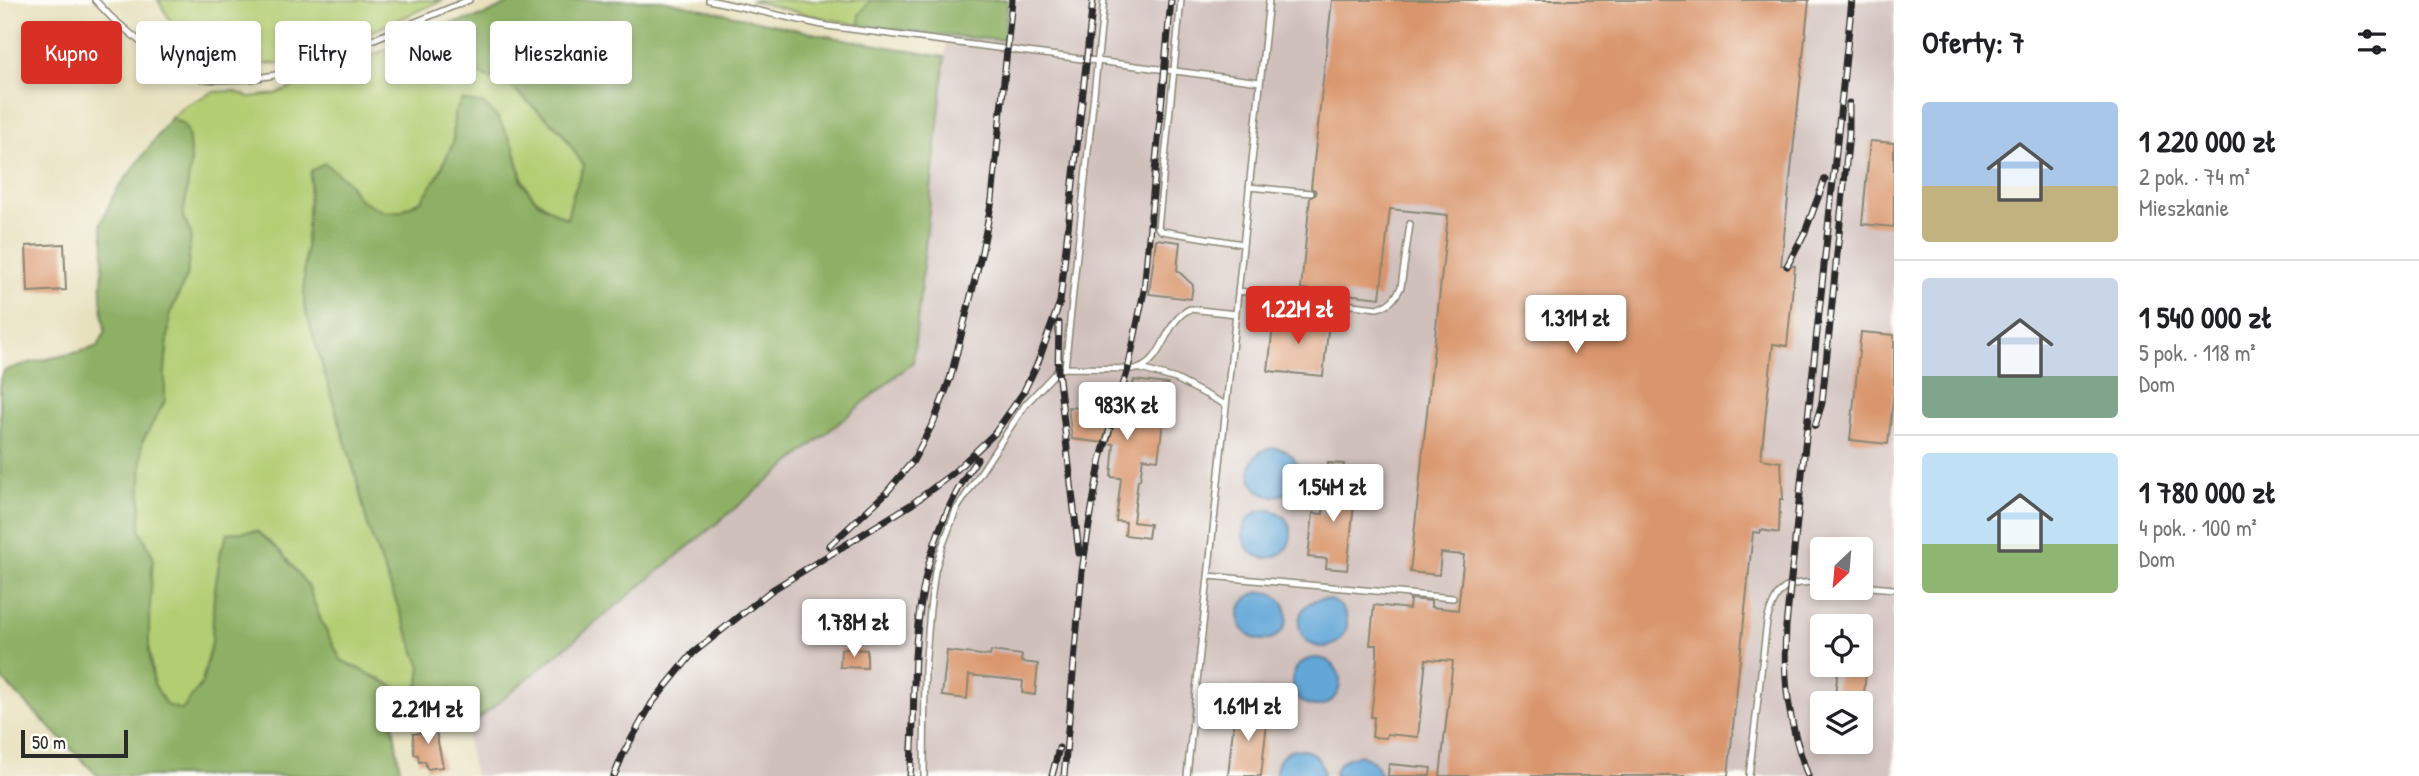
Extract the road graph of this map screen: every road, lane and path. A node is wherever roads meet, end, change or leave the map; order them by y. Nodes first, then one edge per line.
1 (95, 0) edge
2 (469, 0) edge
3 (709, 0) edge
4 (1104, 0) edge
5 (1181, 0) edge
6 (1269, 0) edge
7 (1098, 61) junction
8 (1173, 71) junction
9 (1260, 82) junction
10 (1249, 187) junction
11 (1311, 193) dead end
12 (1410, 224) dead end
13 (1243, 244) junction
14 (1238, 291) junction
15 (1236, 314) junction
16 (1065, 368) junction
17 (1138, 369) junction
18 (1226, 405) junction
19 (1209, 576) junction
20 (1810, 582) edge
21 (1873, 587) edge
22 (1894, 589) edge
23 (1453, 598) dead end
24 (924, 776) edge
25 (1187, 776) edge
26 (1749, 776) edge

1 - 2 lane
3 - 7 lane
4 - 7 lane
5 - 8 lane
6 - 9 lane
7 - 8 lane
7 - 16 lane
8 - 9 lane
8 - 13 lane
9 - 10 lane
10 - 11 lane
10 - 13 lane
12 - 14 lane
13 - 14 lane
14 - 15 lane
15 - 17 lane
15 - 18 lane
16 - 17 lane
16 - 24 lane
17 - 18 lane
18 - 19 lane
19 - 23 lane
19 - 25 lane
20 - 26 lane
21 - 22 lane

